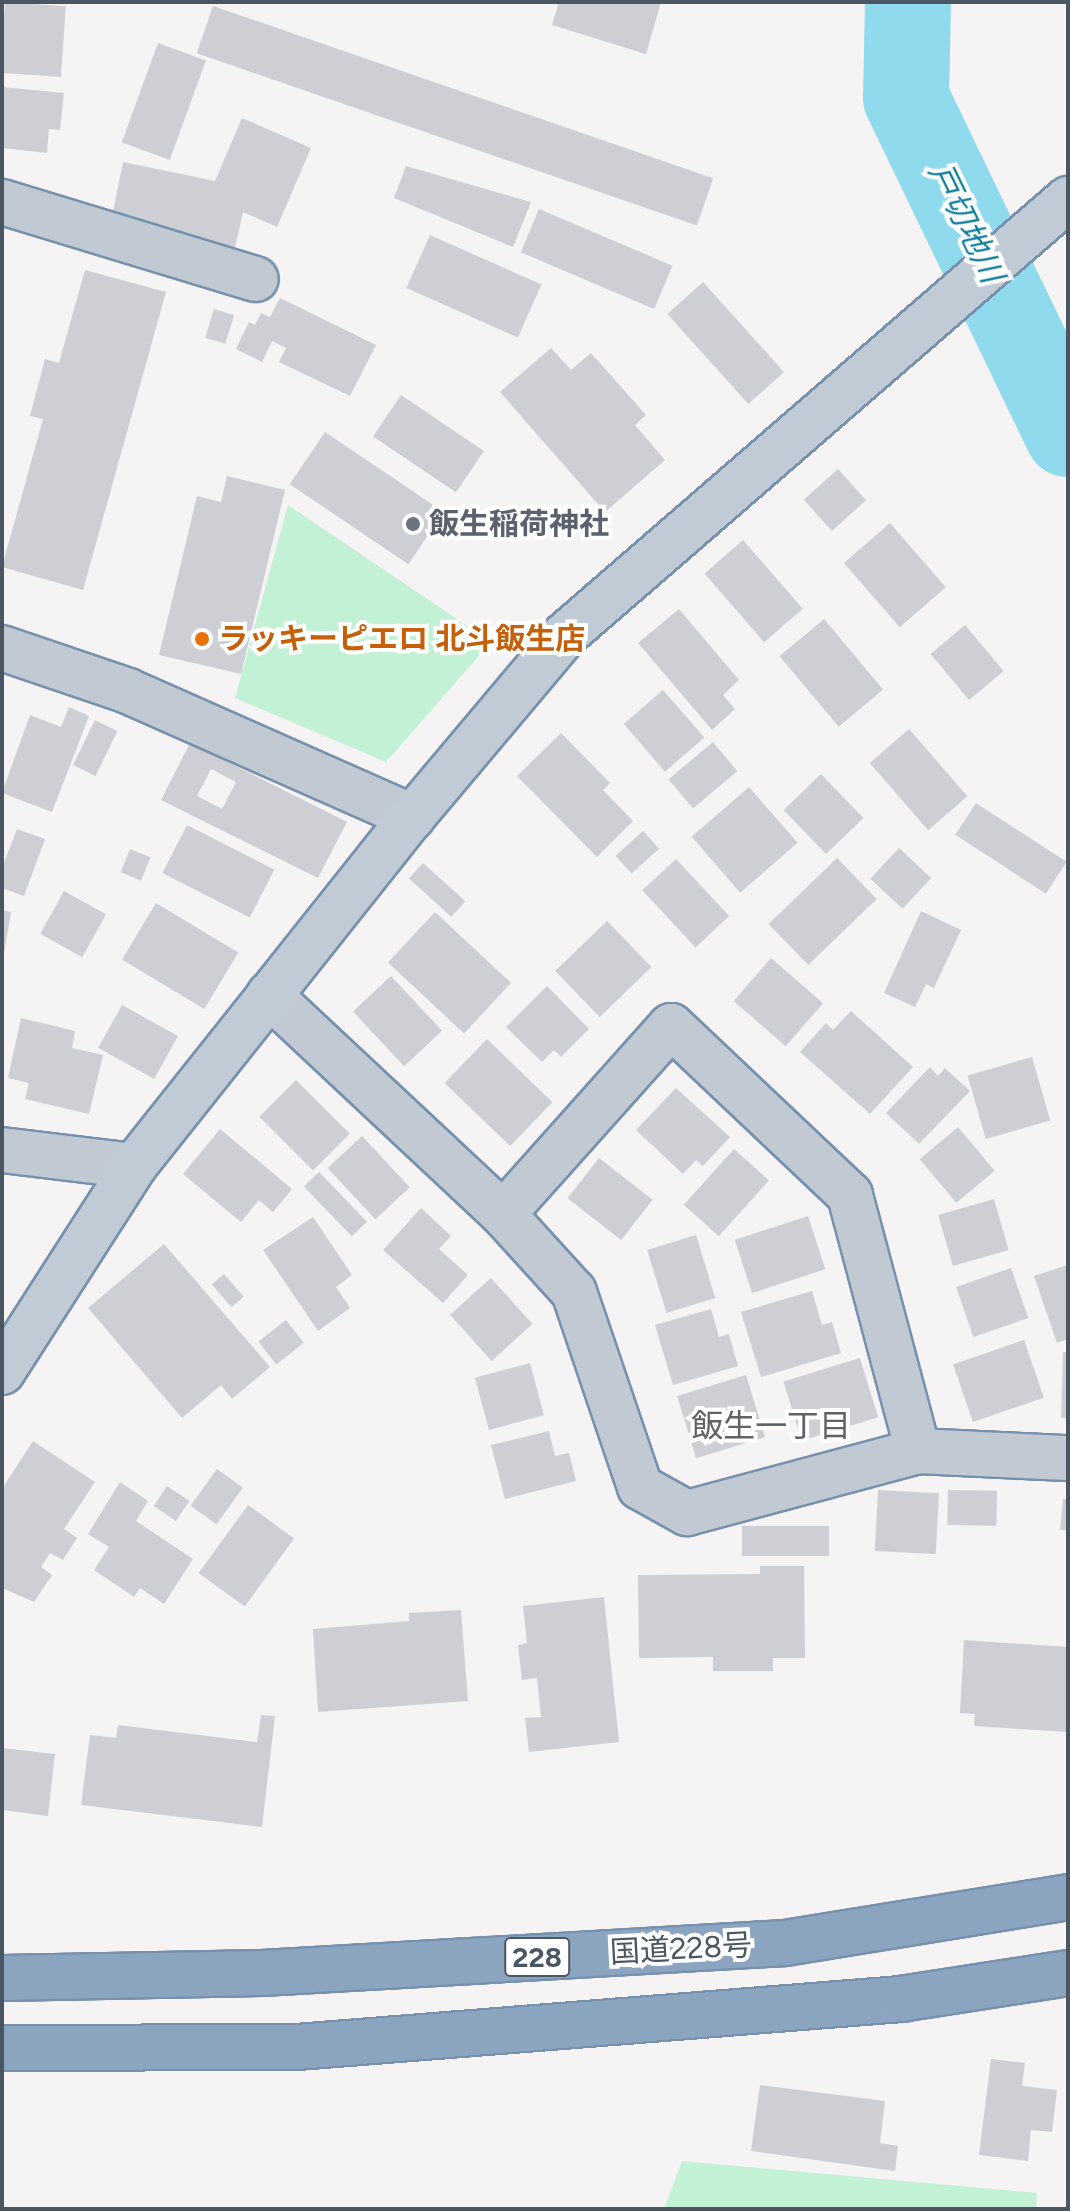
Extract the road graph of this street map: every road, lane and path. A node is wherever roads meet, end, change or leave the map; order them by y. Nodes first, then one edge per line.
1 (1068, 199) edge
2 (2, 202) edge
3 (256, 279) dead end
4 (2, 648) edge
5 (412, 817) junction
6 (269, 995) junction
7 (2, 1150) edge
8 (134, 1166) junction
9 (503, 1214) junction
10 (2, 1372) edge
11 (918, 1451) junction
12 (1068, 1458) edge
13 (1068, 1897) edge
14 (1068, 1973) edge
15 (2, 1978) edge
16 (2, 2048) edge

1 - 5 street
2 - 3 street
4 - 5 street
5 - 6 street
6 - 8 street
6 - 9 street
7 - 8 street
8 - 10 street
9 - 11 street
9 - 11 street
11 - 12 street
13 - 15 highway, 国道228号 / 228
14 - 16 highway, 228

